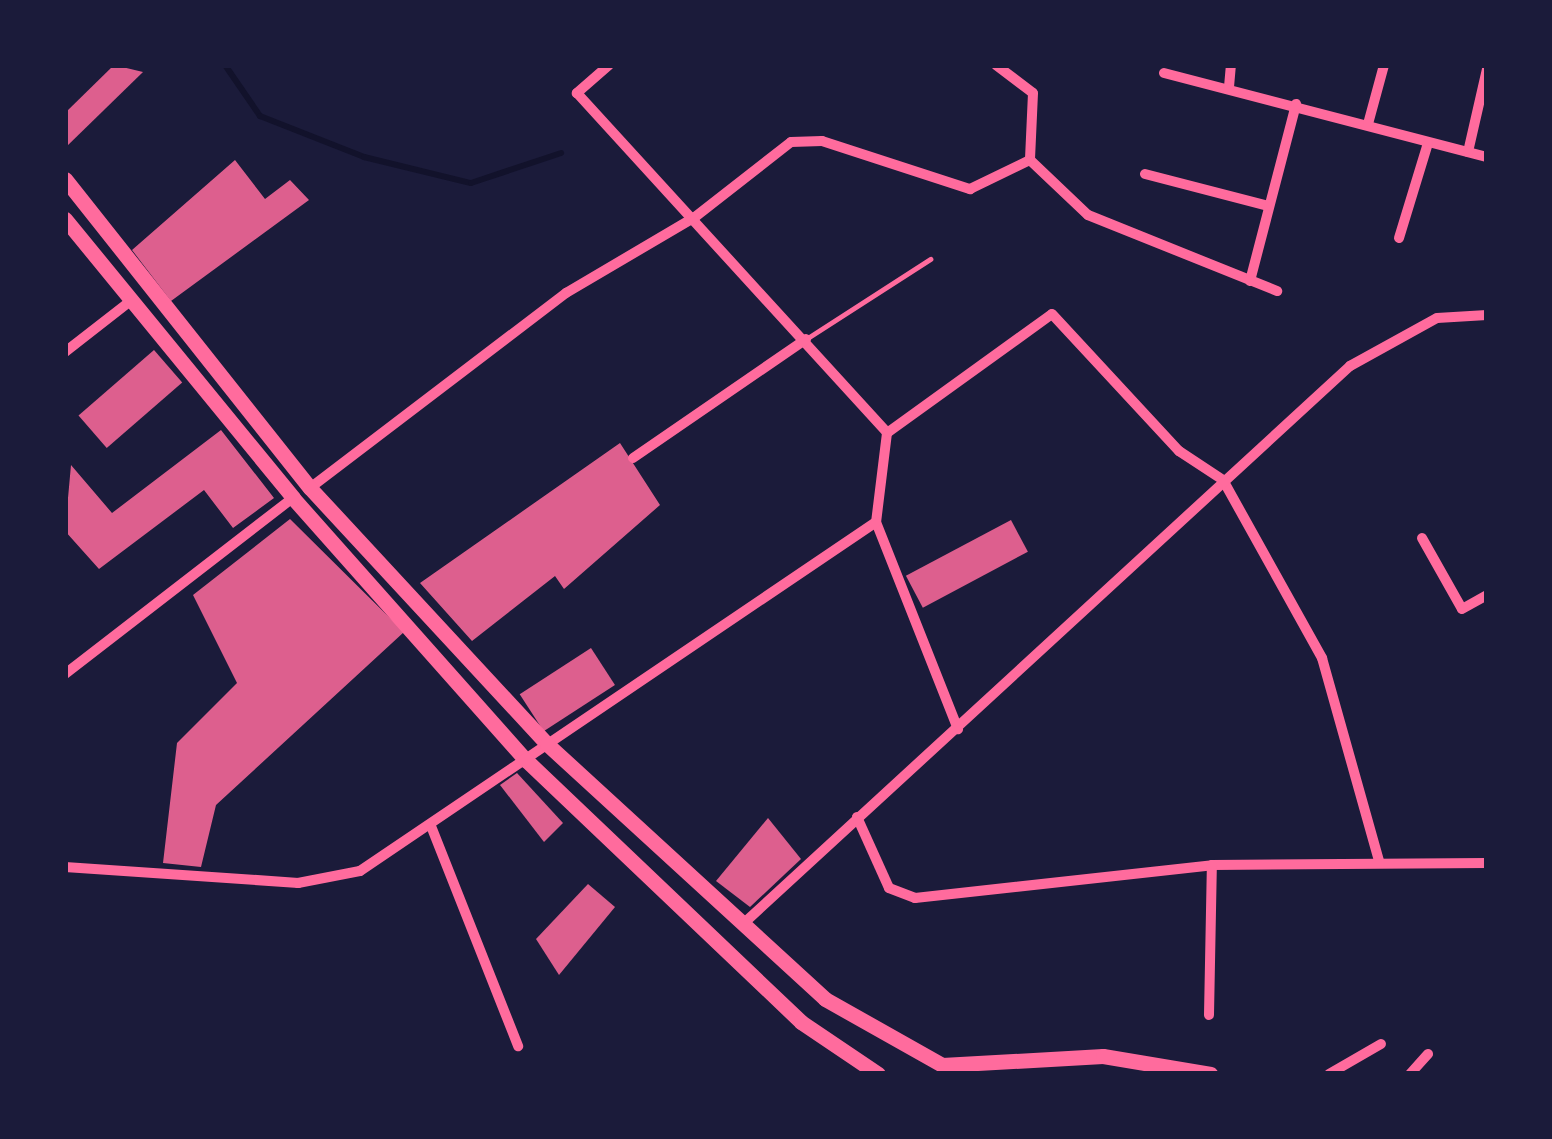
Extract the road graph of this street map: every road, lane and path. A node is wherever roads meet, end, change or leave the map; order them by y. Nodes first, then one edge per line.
1 (609, 65) edge
2 (996, 65) edge
3 (1231, 65) edge
4 (1384, 65) edge
5 (1487, 69) edge
6 (1164, 74) dead end
7 (1229, 87) junction
8 (1296, 104) junction
9 (1368, 124) junction
10 (1428, 143) junction
11 (1468, 152) junction
12 (1487, 157) edge
13 (1030, 160) junction
14 (1145, 174) dead end
15 (65, 179) edge
16 (1269, 206) junction
17 (695, 217) junction
18 (65, 219) edge
19 (1399, 238) dead end
20 (930, 259) dead end
21 (1250, 280) junction
22 (1277, 290) dead end
23 (132, 299) junction
24 (1487, 315) edge
25 (806, 338) junction
26 (65, 352) edge
27 (887, 433) junction
28 (633, 458) dead end
29 (1224, 480) junction
30 (310, 488) junction
31 (293, 498) junction
32 (876, 522) junction
33 (1422, 538) dead end
34 (1487, 595) edge
35 (65, 674) edge
36 (958, 728) junction
37 (547, 744) junction
38 (526, 760) junction
39 (857, 817) junction
40 (431, 826) junction
41 (1379, 861) junction
42 (1487, 863) edge
43 (1212, 865) junction
44 (65, 868) edge
45 (743, 924) junction
46 (1209, 1015) dead end
47 (1381, 1044) dead end
48 (518, 1046) dead end
49 (1428, 1054) dead end
50 (878, 1074) edge
51 (1210, 1074) edge
52 (1329, 1074) edge
53 (1410, 1074) edge

1 - 17 street
2 - 13 street
3 - 7 street
4 - 9 street
5 - 11 street
6 - 7 street
7 - 8 street
8 - 9 street
8 - 16 street
9 - 10 street
10 - 11 street
10 - 19 street
11 - 12 street
13 - 17 street
13 - 21 street
14 - 16 street
15 - 30 main road
16 - 21 street
17 - 25 street
17 - 30 street
18 - 23 main road
20 - 25 lane
21 - 22 street
23 - 26 street
23 - 31 main road
24 - 29 street
25 - 27 street
25 - 28 street
27 - 29 street
27 - 32 street
29 - 36 street
29 - 41 street
30 - 37 main road
31 - 35 street
31 - 38 main road
32 - 36 street
32 - 37 street
33 - 34 street
36 - 39 street
37 - 38 street
37 - 45 main road
38 - 40 street
38 - 50 main road
39 - 43 street
39 - 45 street
40 - 44 street
40 - 48 street
41 - 42 street
41 - 43 street
43 - 46 street
45 - 51 main road
47 - 52 street
49 - 53 street

